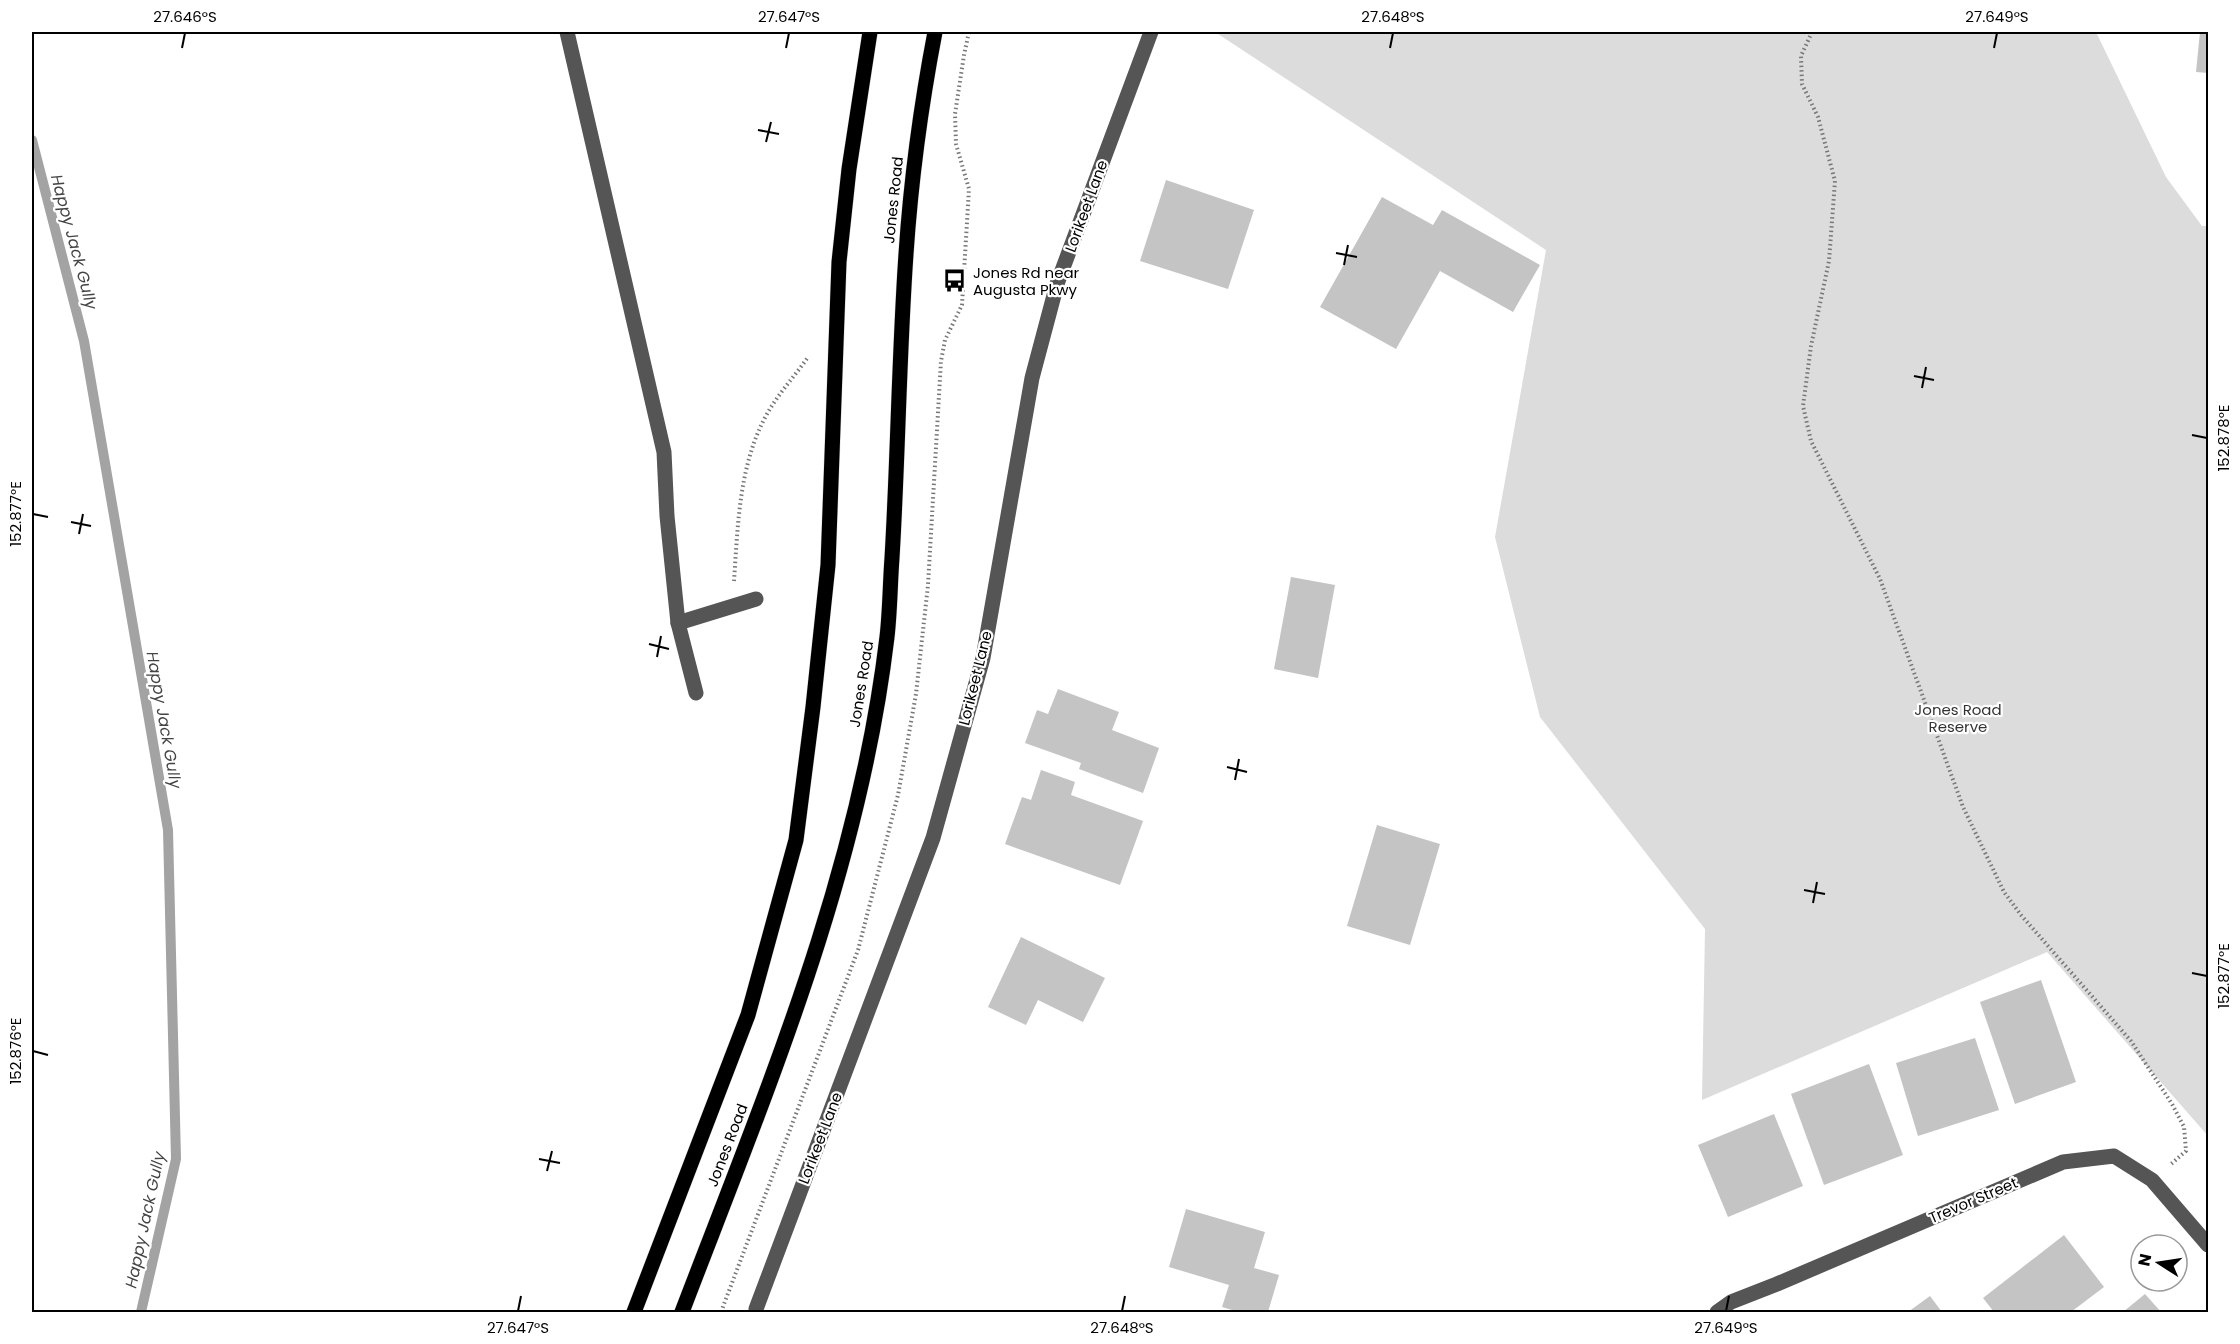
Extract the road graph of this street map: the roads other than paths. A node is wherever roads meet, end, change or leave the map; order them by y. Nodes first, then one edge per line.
1 (567, 32) edge
2 (870, 32) edge
3 (935, 32) edge
4 (1151, 32) edge
5 (756, 600) dead end
6 (678, 623) junction
7 (696, 693) dead end
8 (2208, 1245) edge
9 (634, 1312) edge
10 (682, 1312) edge
11 (756, 1312) edge
12 (1717, 1312) edge

1 - 6 street
2 - 9 main road, Jones Road
3 - 10 main road, Jones Road
4 - 11 street, Lorikeet Lane
5 - 6 street
6 - 7 street
8 - 12 street, Trevor Street

